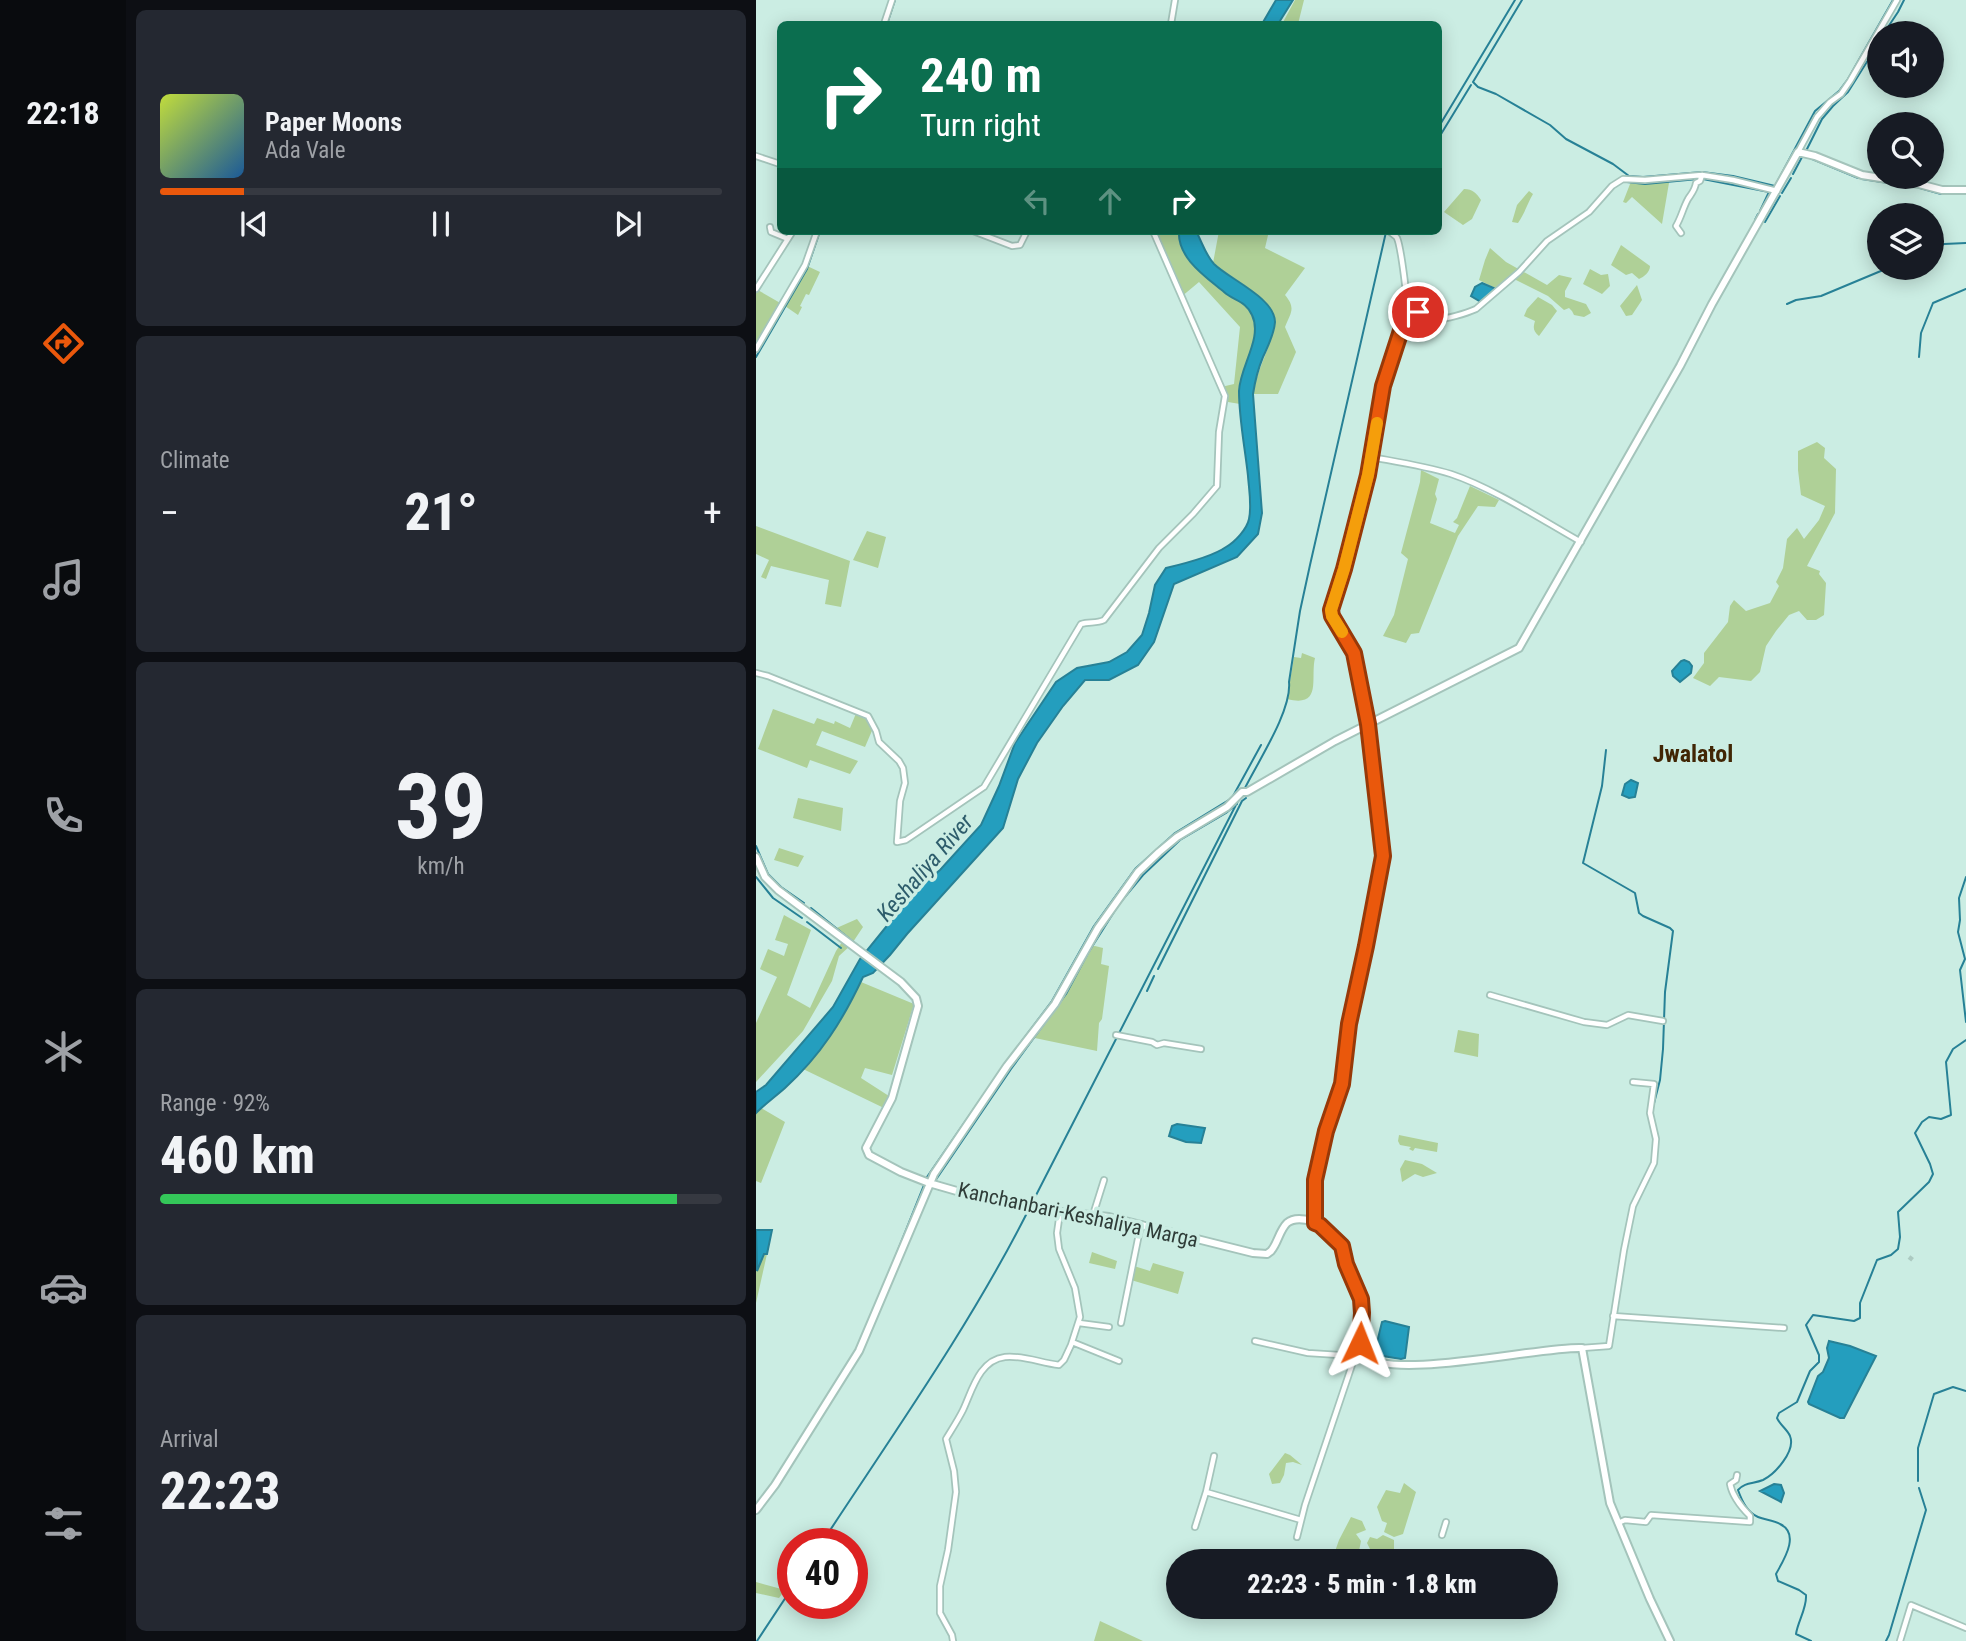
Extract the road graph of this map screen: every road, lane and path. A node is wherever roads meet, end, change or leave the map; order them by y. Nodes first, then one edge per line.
1 (892, 0) edge
2 (1175, 0) edge
3 (1897, 0) edge
4 (885, 21) edge
5 (1172, 21) edge
6 (1798, 152) junction
7 (756, 156) edge
8 (777, 163) edge
9 (1702, 175) junction
10 (1966, 190) edge
11 (1777, 191) junction
12 (770, 227) dead end
13 (1681, 233) dead end
14 (777, 234) edge
15 (778, 235) edge
16 (790, 235) edge
17 (816, 235) edge
18 (984, 235) edge
19 (1025, 235) edge
20 (1155, 235) edge
21 (1394, 235) edge
22 (788, 239) junction
23 (756, 289) edge
24 (1407, 312) junction
25 (756, 349) edge
26 (1371, 457) junction
27 (1581, 542) junction
28 (756, 673) edge
29 (1368, 724) junction
30 (756, 857) edge
31 (1490, 995) dead end
32 (1663, 1020) dead end
33 (1119, 1036) dead end
34 (1201, 1049) dead end
35 (1633, 1082) dead end
36 (1104, 1180) dead end
37 (929, 1183) junction
38 (1060, 1212) junction
39 (1093, 1215) junction
40 (1315, 1223) junction
41 (1141, 1224) junction
42 (1613, 1316) junction
43 (1079, 1323) junction
44 (1121, 1323) dead end
45 (1109, 1327) dead end
46 (1784, 1328) dead end
47 (1255, 1341) dead end
48 (1072, 1342) junction
49 (1361, 1348) junction
50 (1582, 1348) junction
51 (1354, 1359) junction
52 (1369, 1359) junction
53 (1119, 1361) dead end
54 (1214, 1456) dead end
55 (1737, 1475) dead end
56 (1206, 1492) junction
57 (756, 1510) edge
58 (1301, 1520) junction
59 (1446, 1522) dead end
60 (1618, 1523) junction
61 (1195, 1527) dead end
62 (1442, 1535) dead end
63 (1297, 1537) dead end
64 (1966, 1628) edge
65 (953, 1641) edge
66 (1670, 1641) edge
67 (1900, 1641) edge

1 - 4 street
2 - 5 street
3 - 6 street
6 - 10 street
6 - 11 street
7 - 8 street
9 - 11 street
9 - 13 street
9 - 24 street
11 - 27 street
12 - 14 street
15 - 22 street
16 - 22 street
17 - 25 street
18 - 19 street
20 - 28 street
21 - 24 street
22 - 23 street
24 - 26 street
26 - 27 street
26 - 29 street
27 - 29 street
29 - 37 street
29 - 40 street
30 - 37 street, Kanchanbari-Keshaliya Marga
31 - 32 street
33 - 34 street
35 - 42 street
36 - 39 street
37 - 38 street, Kanchanbari-Keshaliya Marga
37 - 57 street
38 - 39 street, Kanchanbari-Keshaliya Marga
38 - 43 street
39 - 41 street, Kanchanbari-Keshaliya Marga
40 - 41 street, Kanchanbari-Keshaliya Marga
40 - 49 street
41 - 44 street
42 - 46 street
42 - 50 street
43 - 45 street
43 - 48 street
47 - 51 street
48 - 53 street
48 - 65 street
49 - 51 street
49 - 52 street
50 - 52 street
50 - 60 street
51 - 52 street
51 - 58 street
54 - 56 street
55 - 60 street
56 - 58 street
56 - 61 street
58 - 63 street
59 - 62 street
60 - 66 street
64 - 67 street

